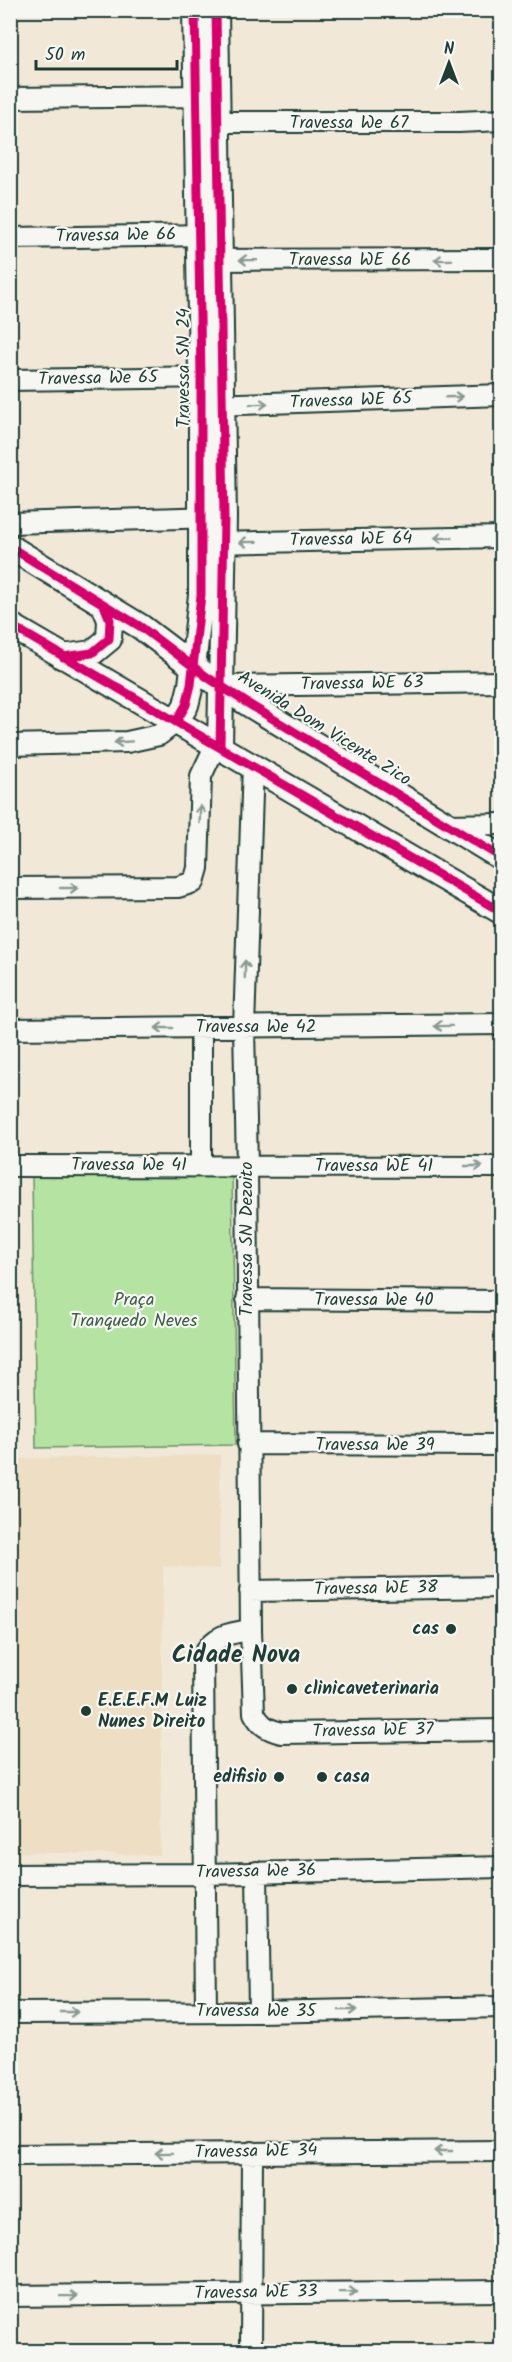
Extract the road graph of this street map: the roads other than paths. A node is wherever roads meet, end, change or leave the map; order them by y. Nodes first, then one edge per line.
1 (195, 10) edge
2 (216, 10) edge
3 (206, 96) junction
4 (10, 98) edge
5 (501, 120) edge
6 (207, 122) junction
7 (210, 235) junction
8 (10, 238) edge
9 (501, 259) edge
10 (210, 260) junction
11 (212, 377) junction
12 (10, 380) edge
13 (501, 395) edge
14 (212, 405) junction
15 (213, 517) junction
16 (10, 523) edge
17 (501, 537) edge
18 (212, 543) junction
19 (10, 547) edge
20 (104, 605) junction
21 (10, 625) edge
22 (63, 657) junction
23 (194, 667) junction
24 (501, 682) edge
25 (222, 686) junction
26 (176, 722) junction
27 (10, 745) edge
28 (220, 747) junction
29 (253, 765) junction
30 (501, 824) edge
31 (448, 825) junction
32 (501, 858) edge
33 (10, 888) edge
34 (501, 912) edge
35 (501, 1024) edge
36 (244, 1027) junction
37 (201, 1028) junction
38 (10, 1029) edge
39 (201, 1165) junction
40 (10, 1166) edge
41 (248, 1166) junction
42 (501, 1167) edge
43 (248, 1299) junction
44 (501, 1301) edge
45 (248, 1444) junction
46 (501, 1445) edge
47 (501, 1587) edge
48 (250, 1591) junction
49 (251, 1630) junction
50 (254, 1713) joint
51 (501, 1730) edge
52 (501, 1867) edge
53 (257, 1872) junction
54 (205, 1874) junction
55 (10, 1875) edge
56 (501, 2007) edge
57 (206, 2011) junction
58 (259, 2012) junction
59 (10, 2013) edge
60 (501, 2151) edge
61 (252, 2152) junction
62 (10, 2155) edge
63 (501, 2291) edge
64 (253, 2293) junction
65 (10, 2296) edge
66 (251, 2352) edge

1 - 3 main road, Travessa SN 24
2 - 3 main road, Travessa SN 24
3 - 4 street
3 - 6 main road, Travessa SN 24
5 - 6 street, Travessa We 67
6 - 7 main road, Travessa SN 24
7 - 8 street, Travessa We 66
7 - 10 main road, Travessa SN 24
9 -> 10 street, Travessa WE 66
10 - 11 main road, Travessa SN 24
11 - 12 street, Travessa We 65
11 - 14 main road, Travessa SN 24
14 -> 13 street, Travessa WE 65
14 - 15 main road, Travessa SN 24
15 - 16 street
15 - 18 main road, Travessa SN 24
17 -> 18 street, Travessa WE 64
18 - 23 main road, Travessa SN 24
18 - 25 main road, Travessa SN 24
19 - 20 main road, Avenida Dom Vicente Zico
20 - 22 main road
20 - 23 main road, Avenida Dom Vicente Zico
21 - 22 main road
22 - 26 main road
23 - 25 main road, Avenida Dom Vicente Zico
23 - 26 main road, Travessa SN 24
24 - 25 street, Travessa WE 63
25 - 28 main road, Travessa SN 24
25 - 31 main road, Avenida Dom Vicente Zico
26 -> 27 street
26 - 28 main road
28 - 29 main road
33 -> 28 street
29 - 34 main road
36 -> 29 street, Travessa SN Dezoito
30 - 31 street
31 - 32 main road, Avenida Dom Vicente Zico
35 -> 36 street, Travessa We 42
36 - 37 street, Travessa We 42
36 - 41 street, Travessa SN Dezoito
37 -> 38 street, Travessa We 42
37 - 39 street
39 - 40 street, Travessa We 41
39 - 41 street, Travessa We 41
41 -> 42 street, Travessa WE 41
41 - 43 street, Travessa SN Dezoito
43 - 44 street, Travessa We 40
43 - 45 street, Travessa SN Dezoito
45 - 46 street, Travessa We 39
45 - 48 street, Travessa SN Dezoito
47 - 48 street, Travessa WE 38
48 - 49 street, Travessa SN Dezoito
49 - 50 street, Travessa SN Dezoito
49 - 54 street
50 - 51 street, Travessa WE 37
52 - 53 street, Travessa We 36
53 - 54 street, Travessa We 36
53 - 58 street
54 - 55 street, Travessa We 36
54 - 57 street
58 -> 56 street, Travessa We 35
57 - 58 street, Travessa We 35
59 -> 57 street, Travessa We 35
60 -> 61 street, Travessa WE 34
61 -> 62 street, Travessa WE 34
61 - 64 street
64 -> 63 street, Travessa WE 33
65 -> 64 street, Travessa WE 33
64 - 66 street

